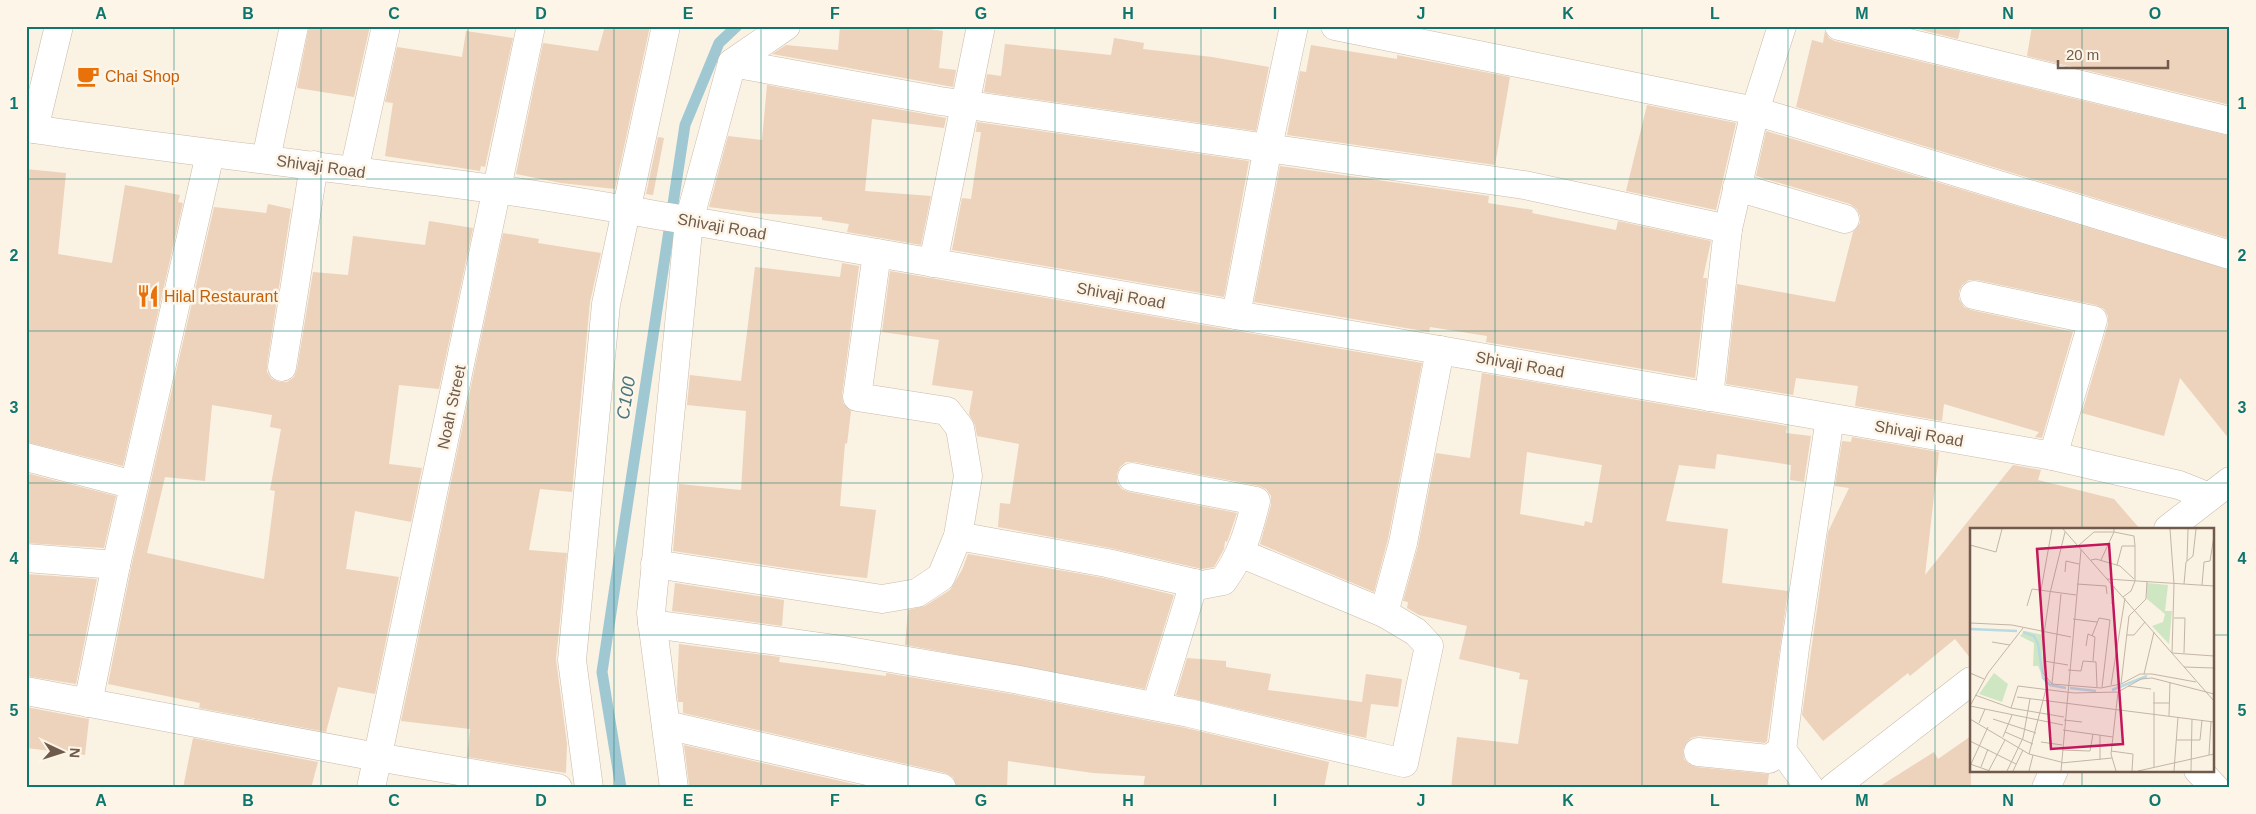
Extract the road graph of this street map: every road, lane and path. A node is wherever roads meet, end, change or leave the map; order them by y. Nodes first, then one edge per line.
1 (58, 26) edge
2 (294, 26) edge
3 (386, 26) edge
4 (531, 26) edge
5 (666, 26) edge
6 (786, 26) edge
7 (981, 26) edge
8 (1294, 26) edge
9 (1335, 26) edge
10 (1782, 26) edge
11 (1839, 26) edge
12 (732, 63) junction
13 (967, 104) junction
14 (1755, 111) junction
15 (2230, 121) edge
16 (30, 128) edge
17 (1268, 147) junction
18 (210, 154) junction
19 (266, 159) junction
20 (314, 165) junction
21 (354, 171) junction
22 (1737, 187) junction
23 (496, 189) junction
24 (636, 212) junction
25 (1846, 219) dead end
26 (684, 220) junction
27 (1728, 229) junction
28 (877, 253) junction
29 (2230, 255) edge
30 (933, 263) junction
31 (1974, 295) dead end
32 (1236, 315) junction
33 (1440, 350) junction
34 (282, 367) dead end
35 (1709, 397) junction
36 (1830, 418) junction
37 (2053, 456) junction
38 (26, 457) edge
39 (1132, 477) dead end
40 (134, 485) junction
41 (2219, 489) edge
42 (2169, 528) edge
43 (958, 536) junction
44 (1240, 553) junction
45 (26, 558) edge
46 (656, 564) junction
47 (116, 565) junction
48 (1194, 583) junction
49 (1384, 613) junction
50 (652, 624) junction
51 (1970, 682) edge
52 (26, 690) edge
53 (88, 703) junction
54 (1156, 706) junction
55 (666, 725) junction
56 (1782, 750) junction
57 (1698, 752) dead end
58 (377, 757) junction
59 (2053, 772) edge
60 (2200, 772) edge
61 (1865, 775) edge
62 (668, 786) edge
63 (371, 788) edge
64 (558, 788) edge
65 (589, 788) edge
66 (942, 788) edge
67 (1810, 788) edge
68 (1833, 788) edge
69 (2046, 788) edge
70 (2215, 788) edge

1 - 16 street
2 - 19 street
3 - 21 street
4 - 23 street, Noah Street
5 - 24 street
6 - 12 street
7 - 13 street
8 - 17 street
9 - 14 street
10 - 14 street
11 - 15 street
12 - 13 street
12 - 26 street
13 - 17 street
13 - 30 street
14 - 22 street
14 - 29 street
16 - 18 street, Shivaji Road
17 - 27 street
17 - 32 street
18 - 19 street, Shivaji Road
18 - 40 street
19 - 20 street, Shivaji Road
20 - 21 street, Shivaji Road
20 - 34 street
21 - 23 street, Shivaji Road
22 - 25 street
22 - 27 street
23 - 24 street, Shivaji Road
23 - 58 street, Noah Street
24 - 26 street, Shivaji Road
24 - 65 street
26 - 28 street, Shivaji Road
26 - 46 street
27 - 35 street
28 - 30 street, Shivaji Road
28 - 43 street
30 - 32 street, Shivaji Road
31 - 37 street
32 - 33 street, Shivaji Road
33 - 35 street, Shivaji Road
33 - 49 street
35 - 36 street, Shivaji Road
36 - 37 street, Shivaji Road
36 - 56 street
37 - 41 street, Shivaji Road
38 - 40 street
39 - 44 street
40 - 47 street
41 - 42 street
43 - 46 street
43 - 48 street
44 - 48 street
44 - 49 street
45 - 47 street
46 - 50 street
47 - 53 street
48 - 54 street
49 - 54 street
50 - 54 street
50 - 55 street
51 - 61 street
52 - 53 street
53 - 58 street
55 - 62 street
55 - 66 street
56 - 57 street
56 - 67 street
58 - 63 street, Noah Street
58 - 64 street
59 - 69 street
60 - 70 street
61 - 68 street

